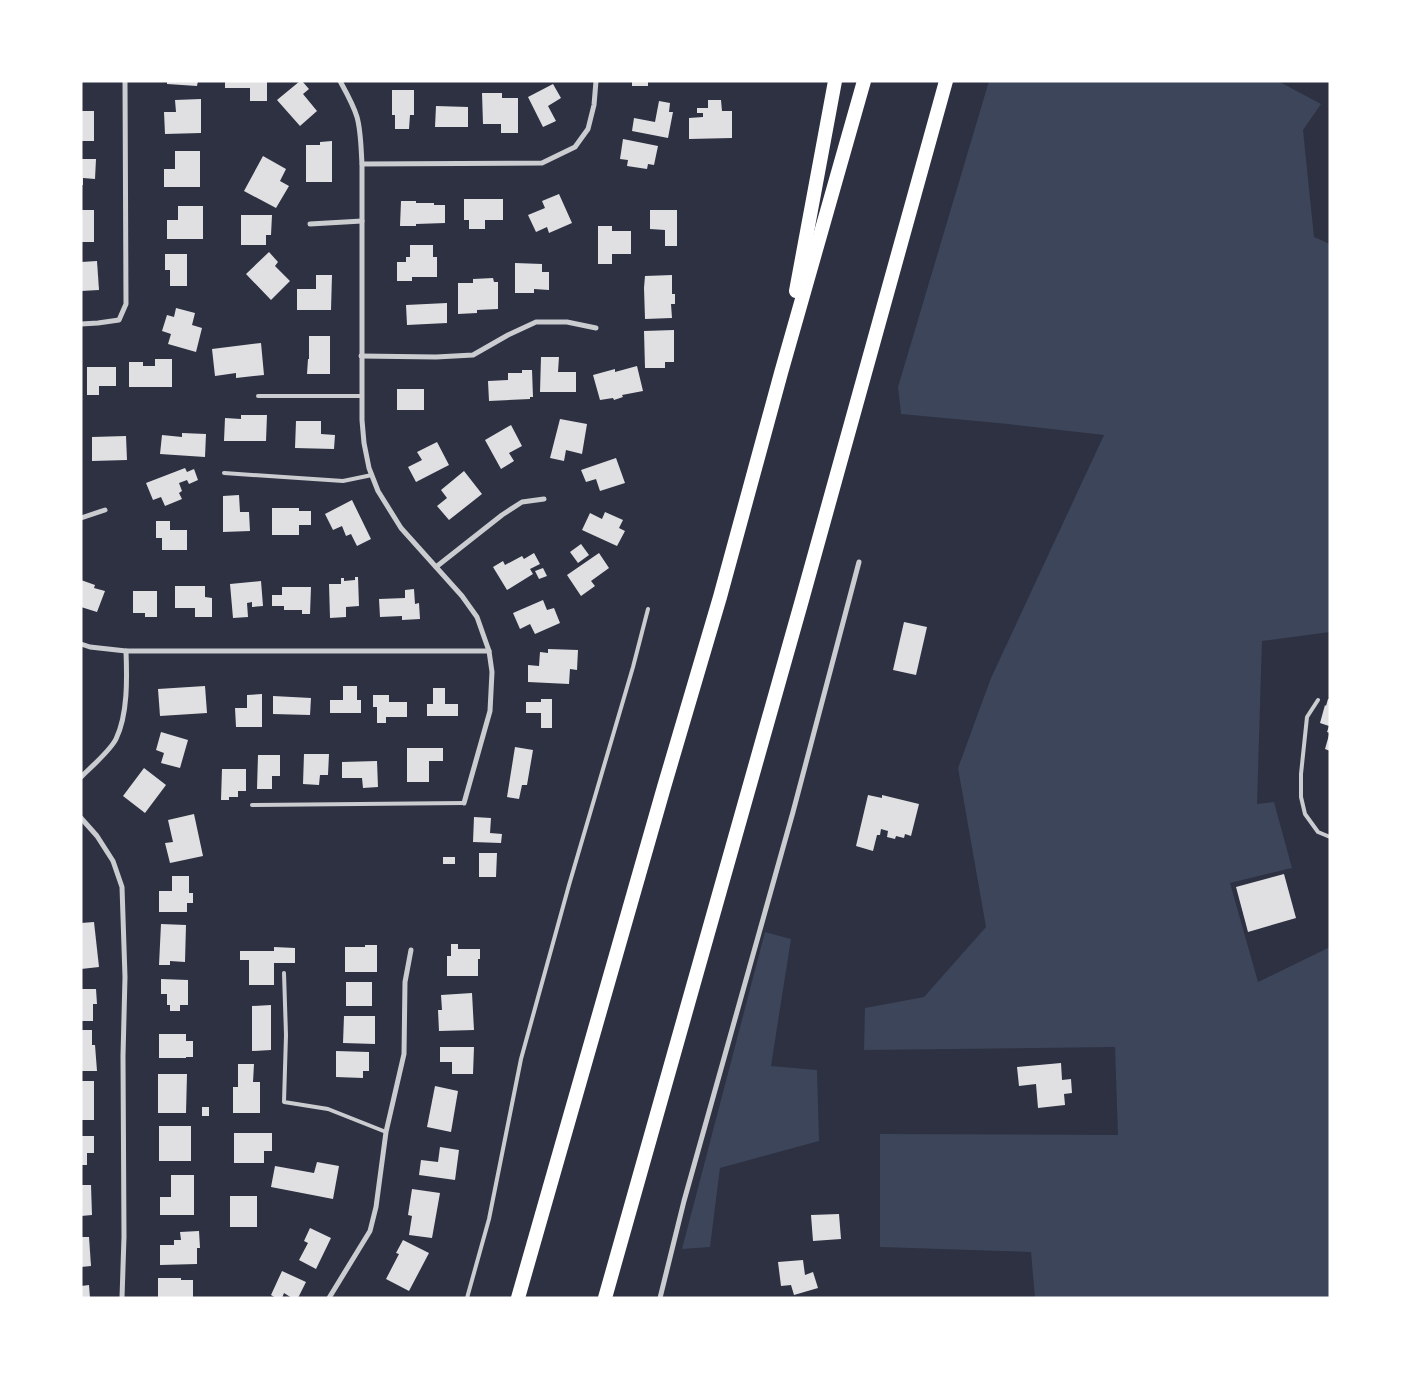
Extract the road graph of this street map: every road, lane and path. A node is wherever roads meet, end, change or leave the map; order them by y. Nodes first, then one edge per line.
1 (125, 81) edge
2 (340, 81) edge
3 (596, 81) edge
4 (834, 81) edge
5 (864, 81) edge
6 (946, 81) edge
7 (362, 164) junction
8 (362, 221) junction
9 (310, 224) dead end
10 (81, 324) edge
11 (596, 328) dead end
12 (362, 356) junction
13 (782, 373) junction
14 (258, 396) dead end
15 (362, 396) junction
16 (224, 473) dead end
17 (372, 475) junction
18 (544, 499) dead end
19 (105, 510) dead end
20 (81, 518) edge
21 (859, 562) dead end
22 (436, 567) junction
23 (648, 609) dead end
24 (81, 644) edge
25 (126, 651) junction
26 (489, 651) junction
27 (1318, 700) dead end
28 (81, 777) edge
29 (464, 803) joint
30 (252, 805) dead end
31 (81, 818) edge
32 (1330, 838) edge
33 (411, 950) dead end
34 (284, 973) dead end
35 (386, 1132) junction
36 (122, 1298) edge
37 (329, 1298) edge
38 (467, 1298) edge
39 (518, 1298) edge
40 (605, 1298) edge
41 (660, 1298) edge

1 - 10 street
2 - 7 street
3 - 7 street
4 - 13 highway
5 - 13 highway
6 - 40 highway
7 - 8 street
8 - 9 street
8 - 12 street
11 - 12 street
12 - 15 street
13 - 39 highway
14 - 15 lane
15 - 17 street
16 - 17 lane
17 - 22 street
18 - 22 street
19 - 20 street
21 - 41 street
22 - 26 street
23 - 38 lane
24 - 25 street
25 - 26 street
25 - 28 street
26 - 29 street
27 - 32 lane
29 - 30 lane
31 - 36 street
33 - 35 street
34 - 35 lane
35 - 37 street

